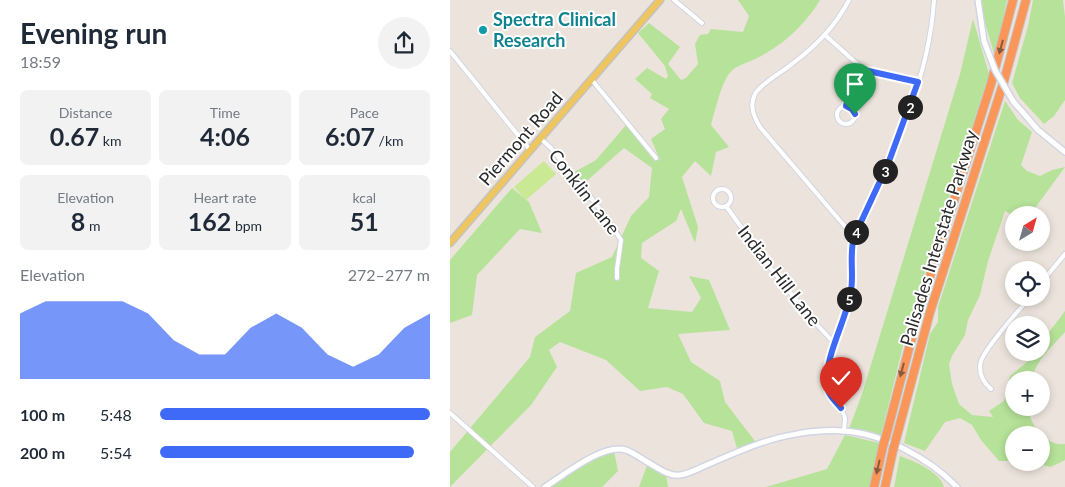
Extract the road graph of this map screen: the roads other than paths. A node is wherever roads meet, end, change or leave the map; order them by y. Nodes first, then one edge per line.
1 (660, 0) edge
2 (674, 0) edge
3 (849, 0) edge
4 (934, 0) edge
5 (978, 0) edge
6 (1013, 0) edge
7 (1026, 0) edge
8 (702, 23) dead end
9 (825, 35) junction
10 (450, 51) edge
11 (864, 70) junction
12 (592, 80) junction
13 (918, 82) junction
14 (846, 106) junction
15 (540, 138) junction
16 (530, 150) junction
17 (1065, 152) edge
18 (656, 158) dead end
19 (726, 206) junction
20 (854, 237) junction
21 (450, 244) edge
22 (1065, 254) edge
23 (1050, 272) edge
24 (617, 278) dead end
25 (1023, 306) edge
26 (835, 344) junction
27 (991, 389) dead end
28 (450, 413) edge
29 (844, 431) junction
30 (533, 487) edge
31 (545, 487) edge
32 (874, 487) edge
33 (885, 487) edge
34 (957, 487) edge

1 - 12 main road, Piermont Road
2 - 8 street
3 - 9 street
4 - 13 street
5 - 17 street, bridge
6 -> 32 highway, Palisades Interstate Parkway, bridge
7 - 33 highway, Palisades Interstate Parkway, bridge
9 - 11 street
9 - 20 street
10 - 16 street
11 - 13 street
11 - 14 street
12 - 15 main road, Piermont Road
12 - 18 street
13 - 20 street
14 - 14 street
15 - 16 main road, Piermont Road
15 - 24 street, Conklin Lane
16 - 21 main road, Piermont Road
19 - 19 street, Indian Hill Lane
19 - 26 street, Indian Hill Lane
20 - 26 street
22 - 23 street
25 - 27 street
26 - 29 street
28 - 30 street
29 - 31 street
29 - 34 street

